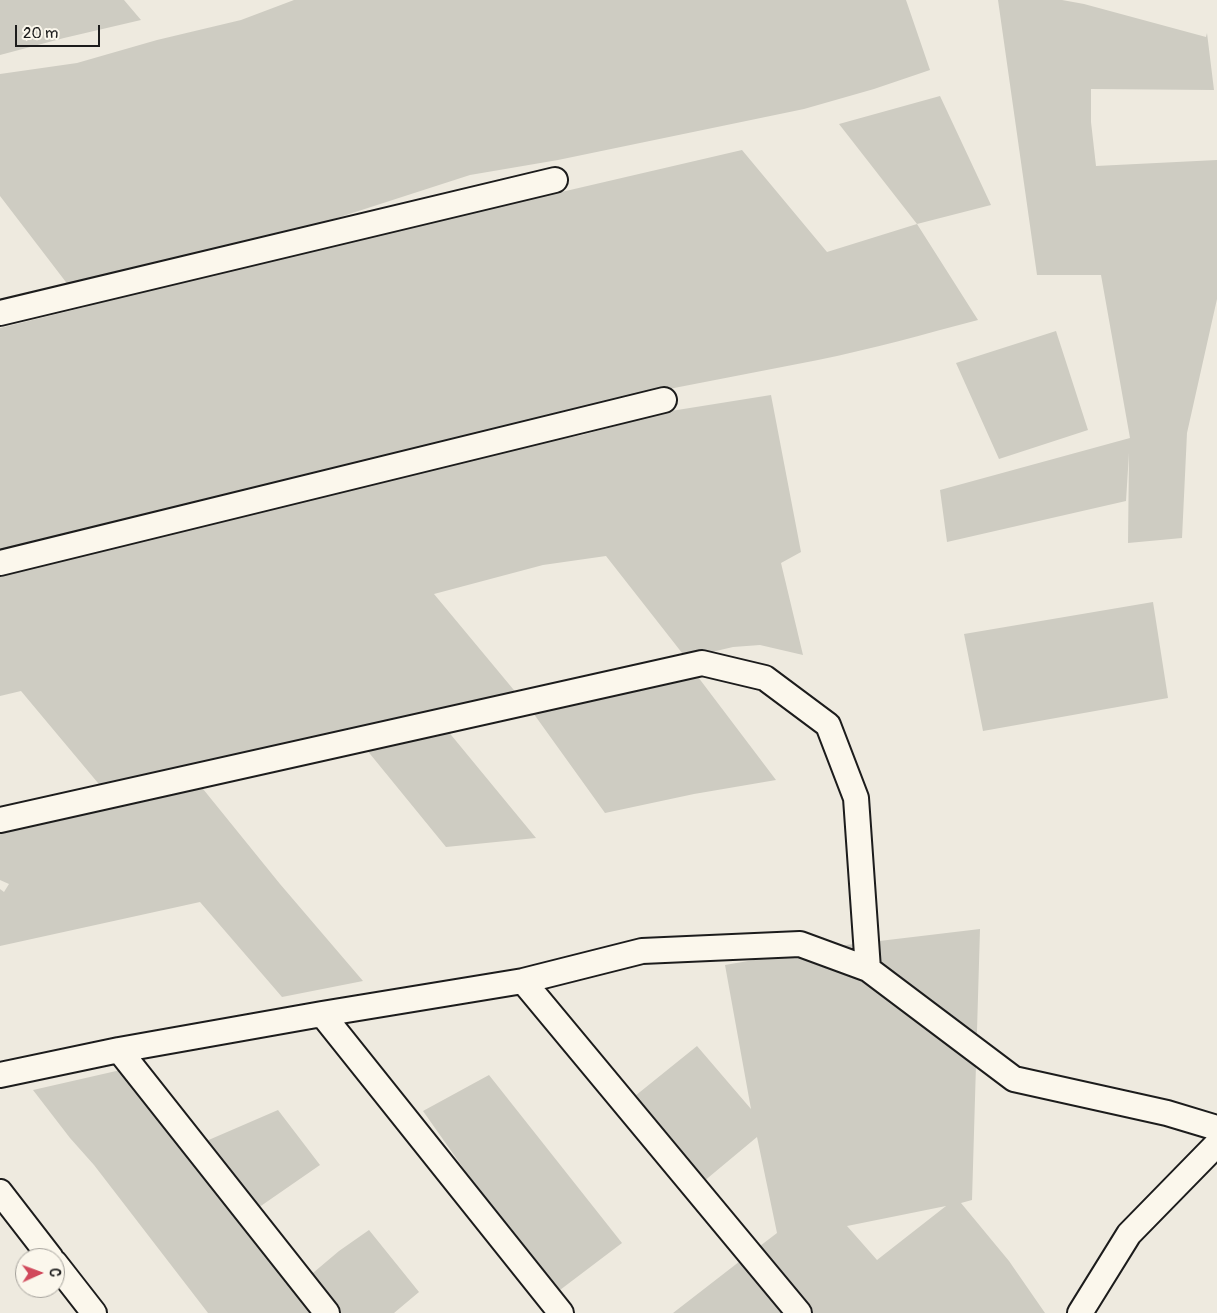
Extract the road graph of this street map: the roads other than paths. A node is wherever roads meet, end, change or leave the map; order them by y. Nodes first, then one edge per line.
1 (555, 180) dead end
2 (0, 313) edge
3 (664, 400) dead end
4 (0, 562) edge
5 (0, 820) edge
6 (868, 969) junction
7 (523, 981) junction
8 (322, 1014) junction
9 (119, 1050) junction
10 (0, 1075) edge
11 (1217, 1128) edge
12 (1217, 1144) edge
13 (0, 1192) edge
14 (43, 1248) edge
15 (65, 1276) edge
16 (94, 1313) edge
17 (327, 1313) edge
18 (561, 1313) edge
19 (799, 1313) edge
20 (1080, 1313) edge

1 - 2 street
3 - 4 street
5 - 6 street
6 - 7 street
6 - 11 street
7 - 8 street
7 - 19 street
8 - 9 street
8 - 18 street
9 - 10 street
9 - 17 street
12 - 20 street
13 - 14 street
15 - 16 street

